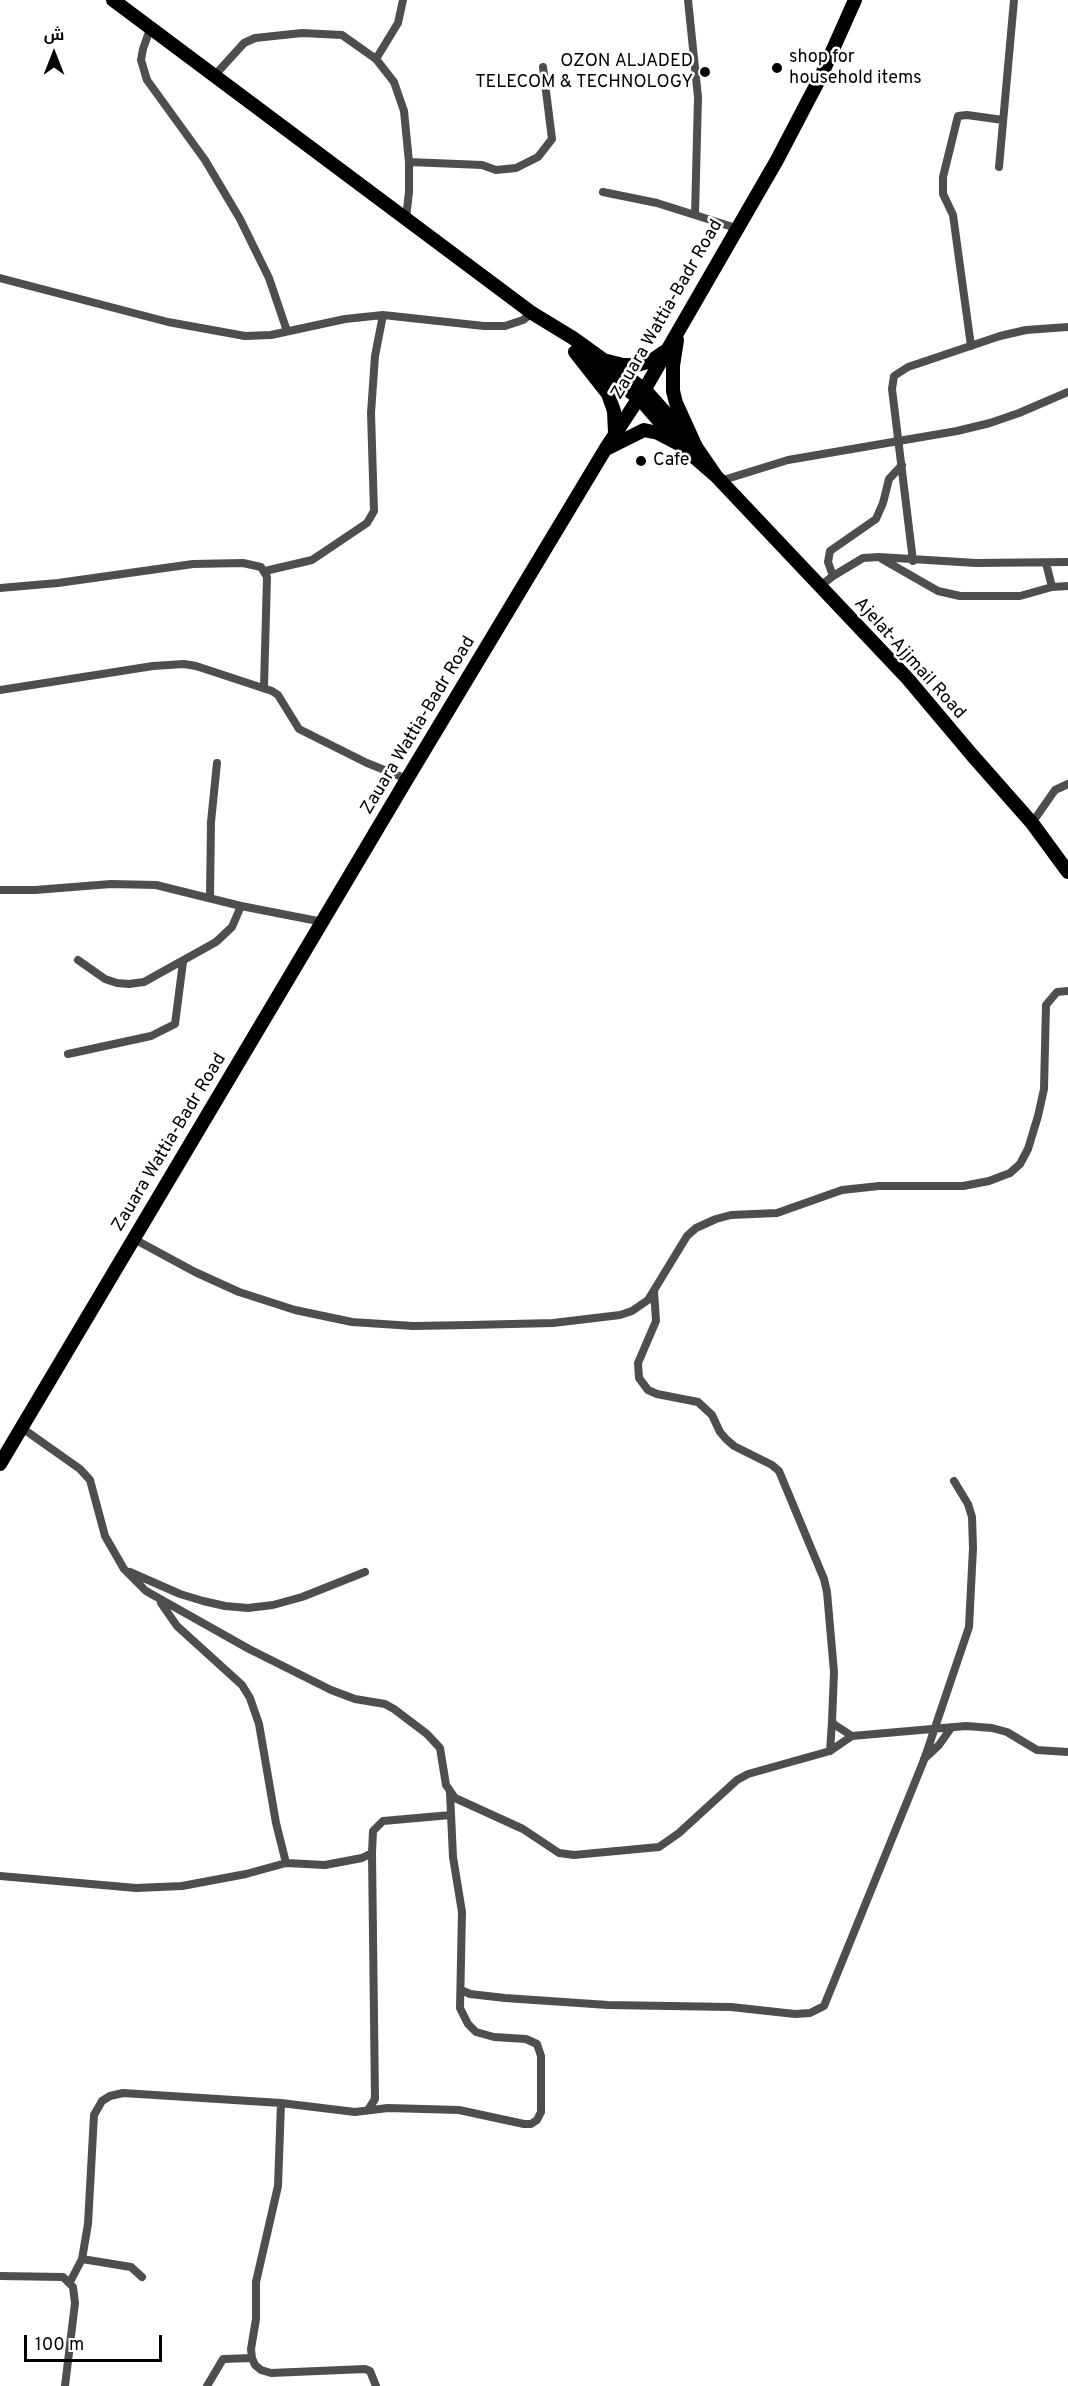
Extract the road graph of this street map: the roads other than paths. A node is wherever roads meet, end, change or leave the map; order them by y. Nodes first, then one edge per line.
1 (112, 0) edge
2 (402, 0) edge
3 (688, 0) edge
4 (855, 0) edge
5 (1014, 0) edge
6 (150, 29) junction
7 (376, 59) junction
8 (543, 67) dead end
9 (215, 75) junction
10 (1003, 120) junction
11 (409, 162) junction
12 (999, 167) dead end
13 (603, 192) dead end
14 (695, 215) junction
15 (406, 218) junction
16 (736, 228) junction
17 (0, 278) edge
18 (383, 315) junction
19 (536, 315) junction
20 (1068, 327) edge
21 (287, 331) junction
22 (675, 337) junction
23 (971, 346) junction
24 (575, 352) junction
25 (603, 360) junction
26 (1068, 392) edge
27 (642, 394) junction
28 (615, 435) junction
29 (899, 441) junction
30 (679, 444) junction
31 (696, 447) junction
32 (606, 448) junction
33 (902, 465) junction
34 (718, 479) junction
35 (879, 557) junction
36 (913, 561) junction
37 (1068, 562) edge
38 (1046, 563) junction
39 (265, 571) junction
40 (833, 576) junction
41 (1068, 586) edge
42 (819, 587) junction
43 (1052, 587) junction
44 (0, 588) edge
45 (264, 687) junction
46 (0, 690) edge
47 (217, 763) dead end
48 (407, 779) junction
49 (1068, 784) edge
50 (1032, 823) junction
51 (1068, 872) edge
52 (0, 890) edge
53 (210, 897) junction
54 (241, 906) junction
55 (323, 922) junction
56 (78, 960) dead end
57 (183, 962) junction
58 (1068, 991) edge
59 (68, 1054) dead end
60 (134, 1239) junction
61 (654, 1291) junction
62 (22, 1428) junction
63 (0, 1464) edge
64 (954, 1481) dead end
65 (124, 1569) junction
66 (365, 1572) dead end
67 (159, 1600) junction
68 (832, 1722) junction
69 (951, 1728) junction
70 (933, 1730) junction
71 (852, 1736) junction
72 (830, 1751) junction
73 (1068, 1752) edge
74 (924, 1760) junction
75 (450, 1793) junction
76 (451, 1815) junction
77 (372, 1853) junction
78 (286, 1863) junction
79 (0, 1876) edge
80 (461, 1990) junction
81 (375, 2099) junction
82 (281, 2103) junction
83 (388, 2108) junction
84 (368, 2110) junction
85 (82, 2259) junction
86 (0, 2276) edge
87 (142, 2277) dead end
88 (70, 2282) junction
89 (252, 2358) junction
90 (65, 2386) edge
91 (207, 2386) edge
92 (376, 2386) edge

1 - 6 main road
2 - 7 street
3 - 14 street
4 - 16 main road, Zauara Wattia-Badr Road
5 - 10 street
6 - 9 main road
6 - 21 street
7 - 9 street
7 - 11 street
8 - 11 street
9 - 15 main road
10 - 12 street
10 - 23 street
11 - 15 street
13 - 14 street
14 - 16 street
15 - 19 main road
16 - 22 main road, Zauara Wattia-Badr Road
17 - 21 street
18 - 19 street
18 - 21 street
18 - 39 street
19 - 24 main road
19 - 25 main road
20 - 23 street
22 - 25 main road
22 - 27 main road, Zauara Wattia-Badr Road
22 - 31 main road
23 - 29 street
24 - 27 main road
24 - 28 main road
25 - 27 main road
26 - 29 street
27 - 28 main road, Zauara Wattia-Badr Road
27 - 30 main road
27 - 31 main road
28 - 32 main road, Zauara Wattia-Badr Road
29 - 33 street
29 - 34 street
30 - 32 main road
30 - 34 main road
31 - 34 main road
32 - 48 main road, Zauara Wattia-Badr Road
33 - 36 street
33 - 40 street
34 - 42 main road, Ajelat-Ajjmail Road
35 - 36 street
35 - 40 street
35 - 43 street
36 - 38 street
37 - 38 street
38 - 43 street
39 - 44 street
39 - 45 street
40 - 42 street
41 - 43 street
42 - 50 main road, Ajelat-Ajjmail Road
45 - 46 street
45 - 48 street
47 - 53 street
48 - 55 main road, Zauara Wattia-Badr Road
49 - 50 street
50 - 51 main road, Ajelat-Ajjmail Road
52 - 53 street
53 - 54 street
54 - 55 street
54 - 57 street
55 - 60 main road, Zauara Wattia-Badr Road
56 - 57 street
57 - 59 street
58 - 61 street
60 - 61 street
60 - 62 main road, Zauara Wattia-Badr Road
61 - 68 street
62 - 63 main road, Zauara Wattia-Badr Road
62 - 65 street
64 - 70 street
65 - 66 street
65 - 67 street
67 - 75 street
67 - 78 street
68 - 71 street
68 - 72 street
69 - 70 street
69 - 73 street
69 - 74 street
70 - 71 street
70 - 74 street
71 - 72 street
72 - 75 street
74 - 80 street
75 - 76 street
76 - 77 street
76 - 80 street
77 - 78 street
77 - 81 street
78 - 79 street
80 - 83 street
81 - 83 street
81 - 84 street
82 - 84 street
82 - 85 street
82 - 89 street
83 - 84 street
85 - 87 street
85 - 88 street
86 - 88 street
88 - 90 street
89 - 91 street
89 - 92 street

